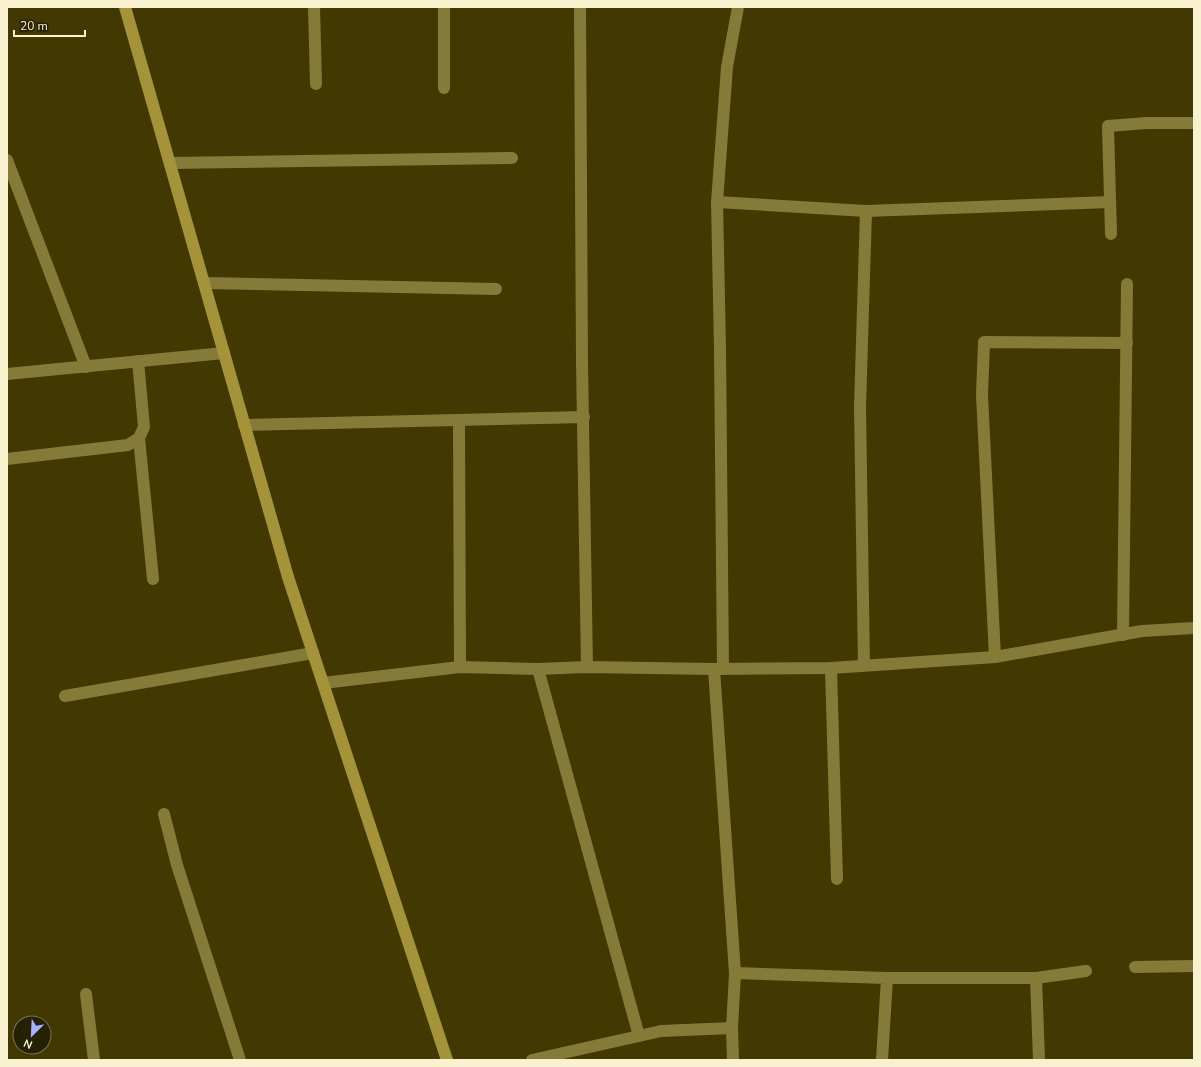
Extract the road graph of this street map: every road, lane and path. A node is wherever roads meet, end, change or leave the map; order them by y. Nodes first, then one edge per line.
1 (125, 7) edge
2 (314, 7) edge
3 (444, 7) edge
4 (580, 7) edge
5 (738, 7) edge
6 (316, 84) dead end
7 (444, 88) dead end
8 (1194, 123) edge
9 (512, 158) dead end
10 (7, 160) edge
11 (170, 164) junction
12 (717, 202) junction
13 (1110, 202) junction
14 (866, 211) junction
15 (1111, 234) dead end
16 (204, 283) junction
17 (1126, 284) dead end
18 (496, 289) dead end
19 (1127, 343) junction
20 (224, 353) junction
21 (138, 361) junction
22 (86, 367) junction
23 (7, 374) edge
24 (584, 417) junction
25 (459, 420) junction
26 (244, 425) junction
27 (139, 438) junction
28 (7, 459) edge
29 (153, 579) dead end
30 (1194, 628) edge
31 (1123, 635) junction
32 (313, 653) junction
33 (995, 657) junction
34 (864, 666) junction
35 (460, 667) junction
36 (587, 667) junction
37 (831, 668) junction
38 (538, 669) junction
39 (718, 669) junction
40 (323, 683) junction
41 (65, 696) dead end
42 (164, 814) dead end
43 (837, 879) dead end
44 (1194, 966) edge
45 (1135, 967) dead end
46 (1086, 971) dead end
47 (735, 973) junction
48 (886, 978) junction
49 (1036, 978) junction
50 (86, 994) dead end
51 (732, 1028) junction
52 (639, 1036) junction
53 (94, 1060) edge
54 (240, 1060) edge
55 (447, 1060) edge
56 (532, 1060) edge
57 (733, 1060) edge
58 (882, 1060) edge
59 (1039, 1060) edge

1 - 11 main road
2 - 6 street
3 - 7 street
4 - 24 street
5 - 12 street
8 - 13 street
9 - 11 street
10 - 22 street
11 - 16 main road
12 - 14 street
12 - 39 street
13 - 14 street
13 - 15 street
14 - 34 street
16 - 18 street
16 - 20 main road
17 - 19 street
19 - 31 street
19 - 33 street
20 - 21 street
20 - 26 main road
21 - 22 street
21 - 27 street
22 - 23 street
24 - 25 street
24 - 36 street
25 - 26 street
25 - 35 street
26 - 32 main road
27 - 28 street
27 - 29 street
30 - 31 street
31 - 33 street
32 - 40 main road
32 - 41 street
33 - 34 street
34 - 37 street
35 - 38 street
35 - 40 street
36 - 38 street
36 - 39 street
37 - 39 street
37 - 43 street
38 - 52 street
39 - 47 street
40 - 55 main road
42 - 54 street
44 - 45 street
46 - 49 street
47 - 48 street
47 - 51 street
48 - 49 street
48 - 58 street
49 - 59 street
50 - 53 street
51 - 52 street
51 - 57 street
52 - 56 street

